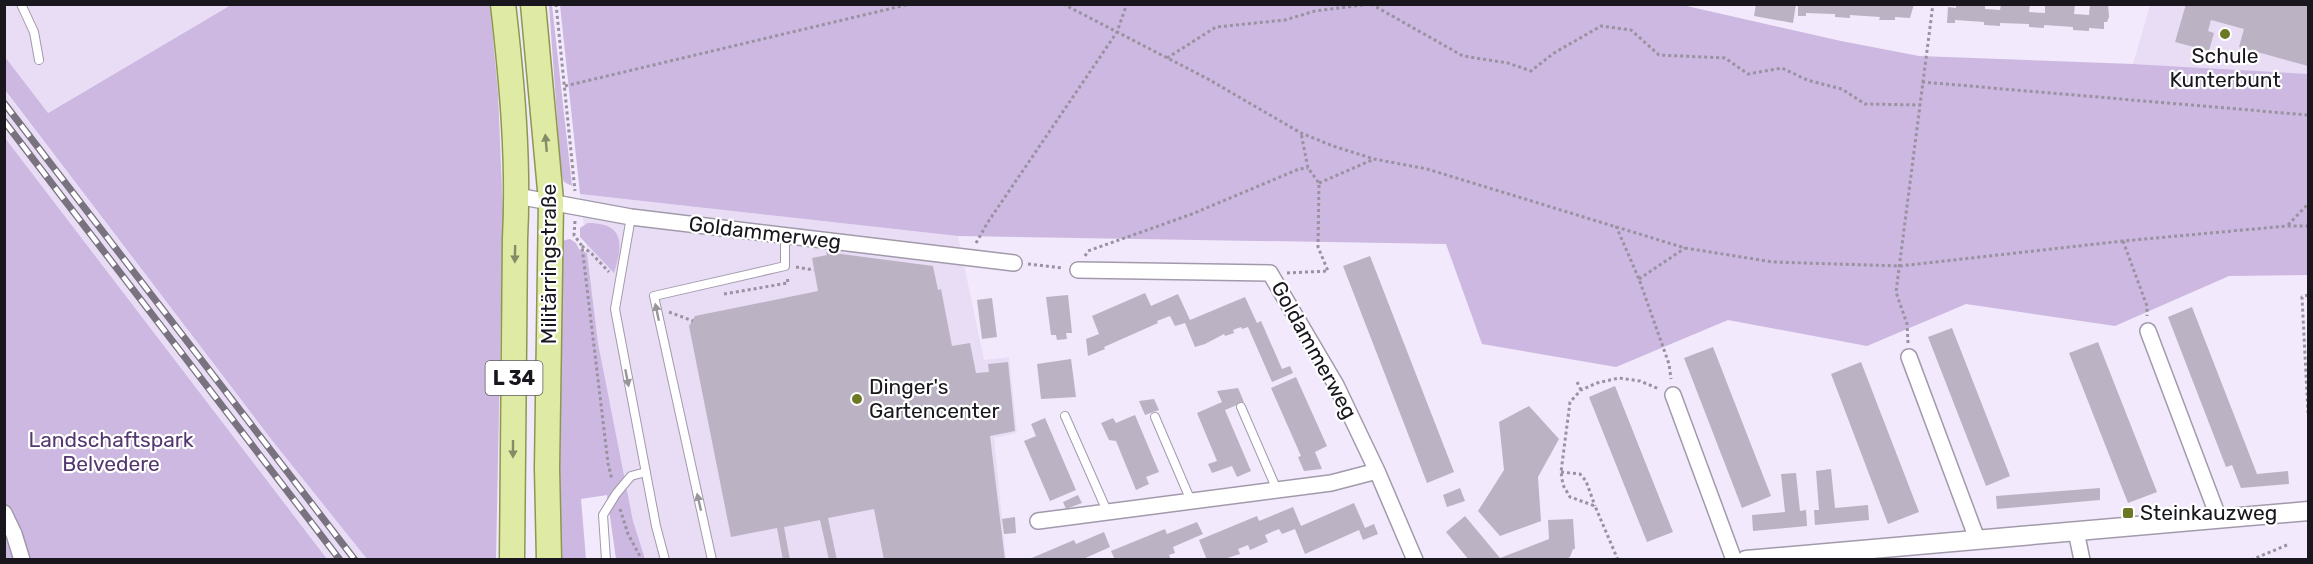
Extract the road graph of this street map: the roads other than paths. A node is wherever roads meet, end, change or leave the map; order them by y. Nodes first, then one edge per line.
1 (21, 4) edge
2 (503, 4) edge
3 (533, 4) edge
4 (39, 60) dead end
5 (517, 196) junction
6 (551, 201) junction
7 (631, 217) junction
8 (785, 237) junction
9 (1014, 263) road end
10 (1078, 270) road end
11 (2148, 331) road end
12 (1909, 357) road end
13 (1673, 395) road end
14 (1241, 407) dead end
15 (1065, 416) dead end
16 (1155, 417) dead end
17 (1377, 471) junction
18 (646, 472) junction
19 (1277, 490) junction
20 (1191, 501) junction
21 (1107, 511) junction
22 (2308, 511) edge
23 (4, 513) edge
24 (2219, 519) junction
25 (1038, 521) dead end
26 (2076, 531) junction
27 (1977, 539) junction
28 (1801, 557) edge
29 (22, 560) edge
30 (512, 560) edge
31 (549, 560) edge
32 (606, 560) edge
33 (665, 560) edge
34 (712, 560) edge
35 (1415, 560) edge
36 (1734, 560) edge
37 (1746, 560) edge
38 (2082, 560) edge

1 - 4 lane
2 - 5 main road, Militärringstraße / L 34
6 -> 3 main road, Militärringstraße / L 34
5 - 6 street, Goldammerweg
5 -> 30 main road, Militärringstraße / L 34
6 - 7 street, Goldammerweg
6 - 31 main road, Militärringstraße / L 34
7 - 8 street, Goldammerweg
7 -> 18 lane
8 - 9 street, Goldammerweg
34 -> 8 lane
10 - 17 street, Goldammerweg
11 - 24 street
12 - 27 street
13 - 36 street
14 - 19 lane
15 - 21 lane
16 - 20 lane
17 - 19 street
17 - 35 street, Goldammerweg
18 - 32 lane
18 - 33 lane
19 - 20 street
20 - 21 street
21 - 25 street
22 - 24 street
23 - 29 street
24 - 26 street
26 - 27 street
26 - 38 street
27 - 28 street
28 - 37 street

